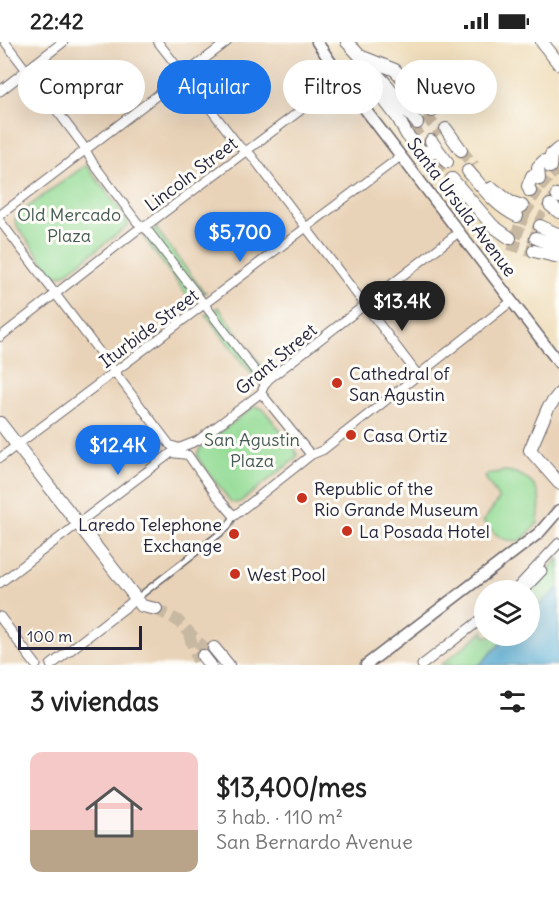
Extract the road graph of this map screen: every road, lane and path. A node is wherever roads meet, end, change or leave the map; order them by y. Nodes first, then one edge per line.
1 (4, 42) edge
2 (63, 42) edge
3 (158, 42) edge
4 (227, 42) edge
5 (317, 42) edge
6 (347, 42) edge
7 (542, 42) edge
8 (361, 56) junction
9 (18, 60) edge
10 (39, 60) edge
11 (172, 60) edge
12 (204, 60) edge
13 (329, 60) edge
14 (363, 60) edge
15 (559, 64) edge
16 (18, 76) edge
17 (0, 91) edge
18 (157, 96) edge
19 (383, 99) edge
20 (58, 114) edge
21 (214, 114) edge
22 (295, 114) edge
23 (369, 114) edge
24 (442, 148) tunnel mouth
25 (85, 150) junction
26 (245, 152) junction
27 (401, 156) junction
28 (464, 173) junction
29 (519, 211) tunnel mouth
30 (0, 215) edge
31 (0, 220) edge
32 (143, 227) junction
33 (307, 228) junction
34 (559, 229) edge
35 (459, 232) junction
36 (537, 235) junction
37 (559, 235) edge
38 (559, 247) edge
39 (559, 252) edge
40 (559, 257) edge
41 (55, 294) junction
42 (512, 301) junction
43 (205, 305) junction
44 (366, 305) junction
45 (0, 337) edge
46 (559, 363) edge
47 (115, 373) junction
48 (418, 375) junction
49 (265, 384) junction
50 (261, 393) junction
51 (559, 394) edge
52 (0, 423) edge
53 (197, 441) junction
54 (17, 445) junction
55 (173, 450) junction
56 (188, 455) junction
57 (311, 455) junction
58 (0, 458) edge
59 (559, 483) edge
60 (559, 510) edge
61 (234, 516) junction
62 (77, 523) junction
63 (559, 543) edge
64 (559, 552) edge
65 (524, 580) edge
66 (533, 580) edge
67 (0, 583) edge
68 (139, 602) junction
69 (156, 609) tunnel mouth
70 (0, 617) edge
71 (474, 624) edge
72 (474, 632) edge
73 (206, 658) edge
74 (36, 665) edge
75 (51, 665) edge
76 (219, 665) edge
77 (228, 665) edge
78 (366, 665) edge
79 (422, 665) edge
80 (432, 665) edge

1 - 9 street
2 - 10 street
3 - 11 street
4 - 12 street
5 - 13 main road, Santa Ursula Avenue
6 - 8 main road
7 - 15 main road
8 - 8 main road
8 - 14 main road
16 - 17 street
18 - 25 street
19 - 24 main road
20 - 25 street
21 - 26 street
22 - 26 street, Lincoln Street
23 - 27 main road, Santa Ursula Avenue
25 - 30 street
25 - 32 street
26 - 32 street, Lincoln Street
26 - 33 street
27 - 33 street, Iturbide Street
27 - 35 main road, Santa Ursula Avenue
28 - 28 main road
28 - 29 main road
31 - 41 street
32 - 41 street, Lincoln Street
32 - 43 street
33 - 43 street, Iturbide Street
33 - 44 street
34 - 36 main road
35 - 42 main road, Santa Ursula Avenue
35 - 44 street, Grant Street
36 - 37 main road
36 - 38 main road
36 - 39 main road
36 - 40 main road
41 - 45 street, Lincoln Street
41 - 47 street
42 - 46 main road, Santa Ursula Avenue
42 - 48 street
43 - 47 street, Iturbide Street
43 - 49 street
44 - 48 street
44 - 49 street, Grant Street
47 - 54 street, Iturbide Street
47 - 55 street
48 - 57 street
49 - 50 street, Grant Street
50 - 53 street, Grant Street
50 - 57 street
51 - 59 main road
52 - 54 main road
53 - 55 street, Grant Street
53 - 56 street, Grant Street
54 - 58 street, Iturbide Street
54 - 62 main road
55 - 56 street
55 - 62 street, Grant Street
56 - 61 street
57 - 61 street
60 - 78 main road
61 - 68 street
62 - 67 street, Grant Street
62 - 68 main road
63 - 65 street
64 - 66 street
68 - 69 main road
68 - 75 street
70 - 74 street
71 - 79 street
72 - 80 street
73 - 76 main road
73 - 77 main road

